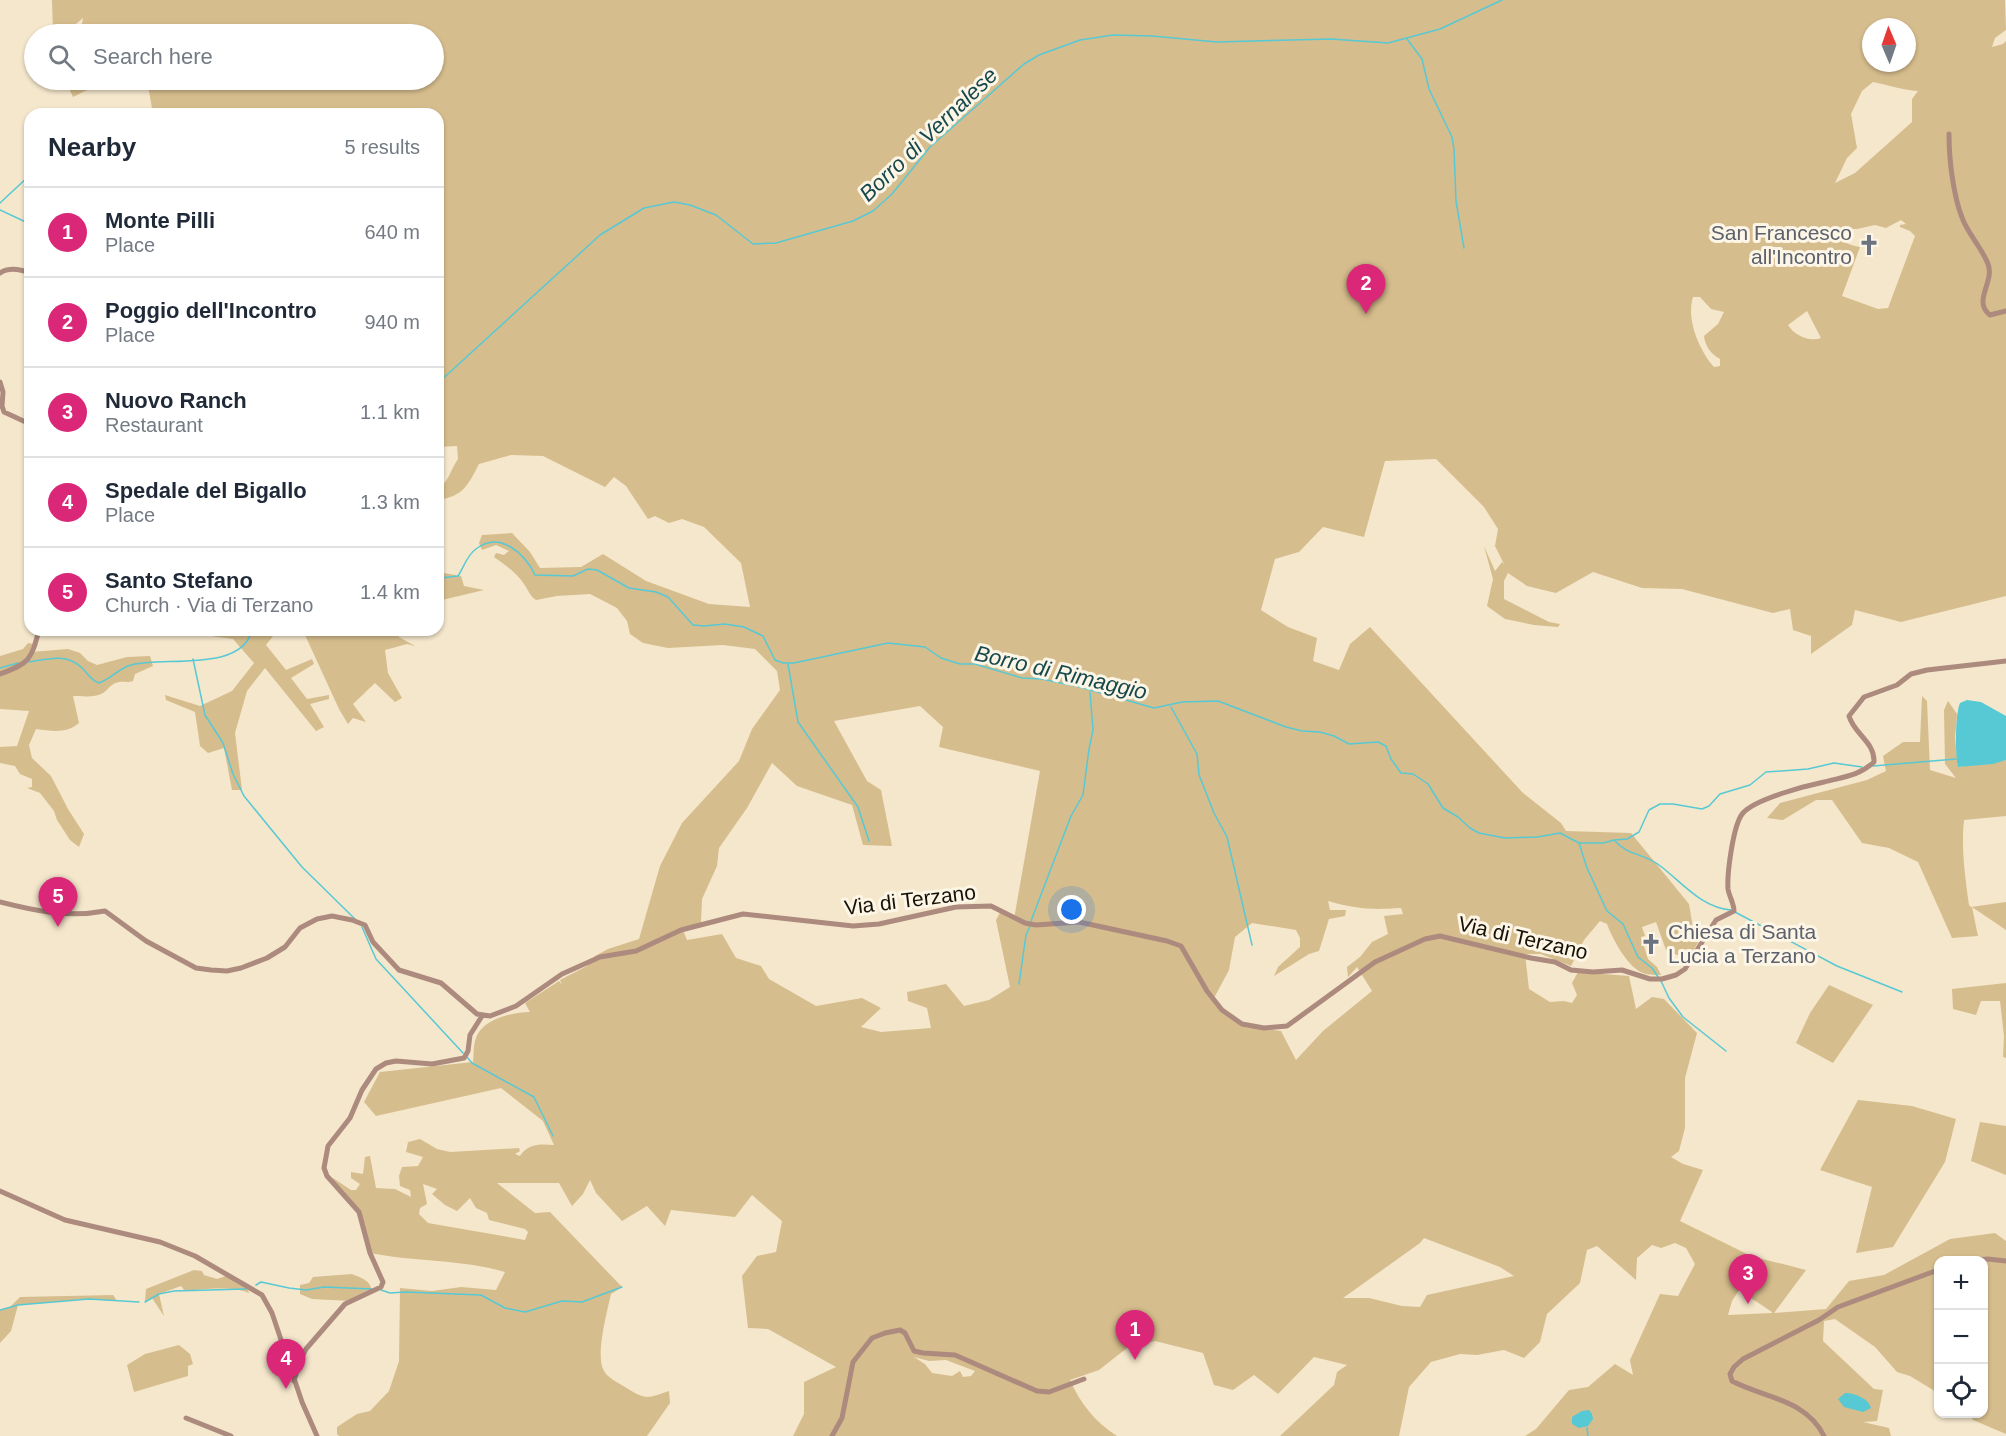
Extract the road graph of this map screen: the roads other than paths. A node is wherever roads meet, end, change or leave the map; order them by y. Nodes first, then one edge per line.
1 (1949, 134) dead end
2 (24, 271) edge
3 (0, 273) edge
4 (2006, 311) edge
5 (0, 382) edge
6 (24, 421) edge
7 (38, 636) edge
8 (2006, 661) edge
9 (0, 674) edge
10 (0, 902) edge
11 (482, 1016) junction
12 (0, 1191) edge
13 (1988, 1259) edge
14 (2006, 1261) edge
15 (1934, 1271) edge
16 (1084, 1379) dead end
17 (294, 1381) junction
18 (186, 1418) dead end
19 (231, 1436) edge
20 (317, 1436) edge
21 (832, 1436) edge
22 (1824, 1436) edge

1 - 4 street
2 - 3 street
5 - 6 street
7 - 9 street
8 - 11 street, Via di Terzano
10 - 11 street
11 - 17 street
12 - 17 street
13 - 14 street
15 - 22 street
16 - 21 street
17 - 20 street
18 - 19 street

